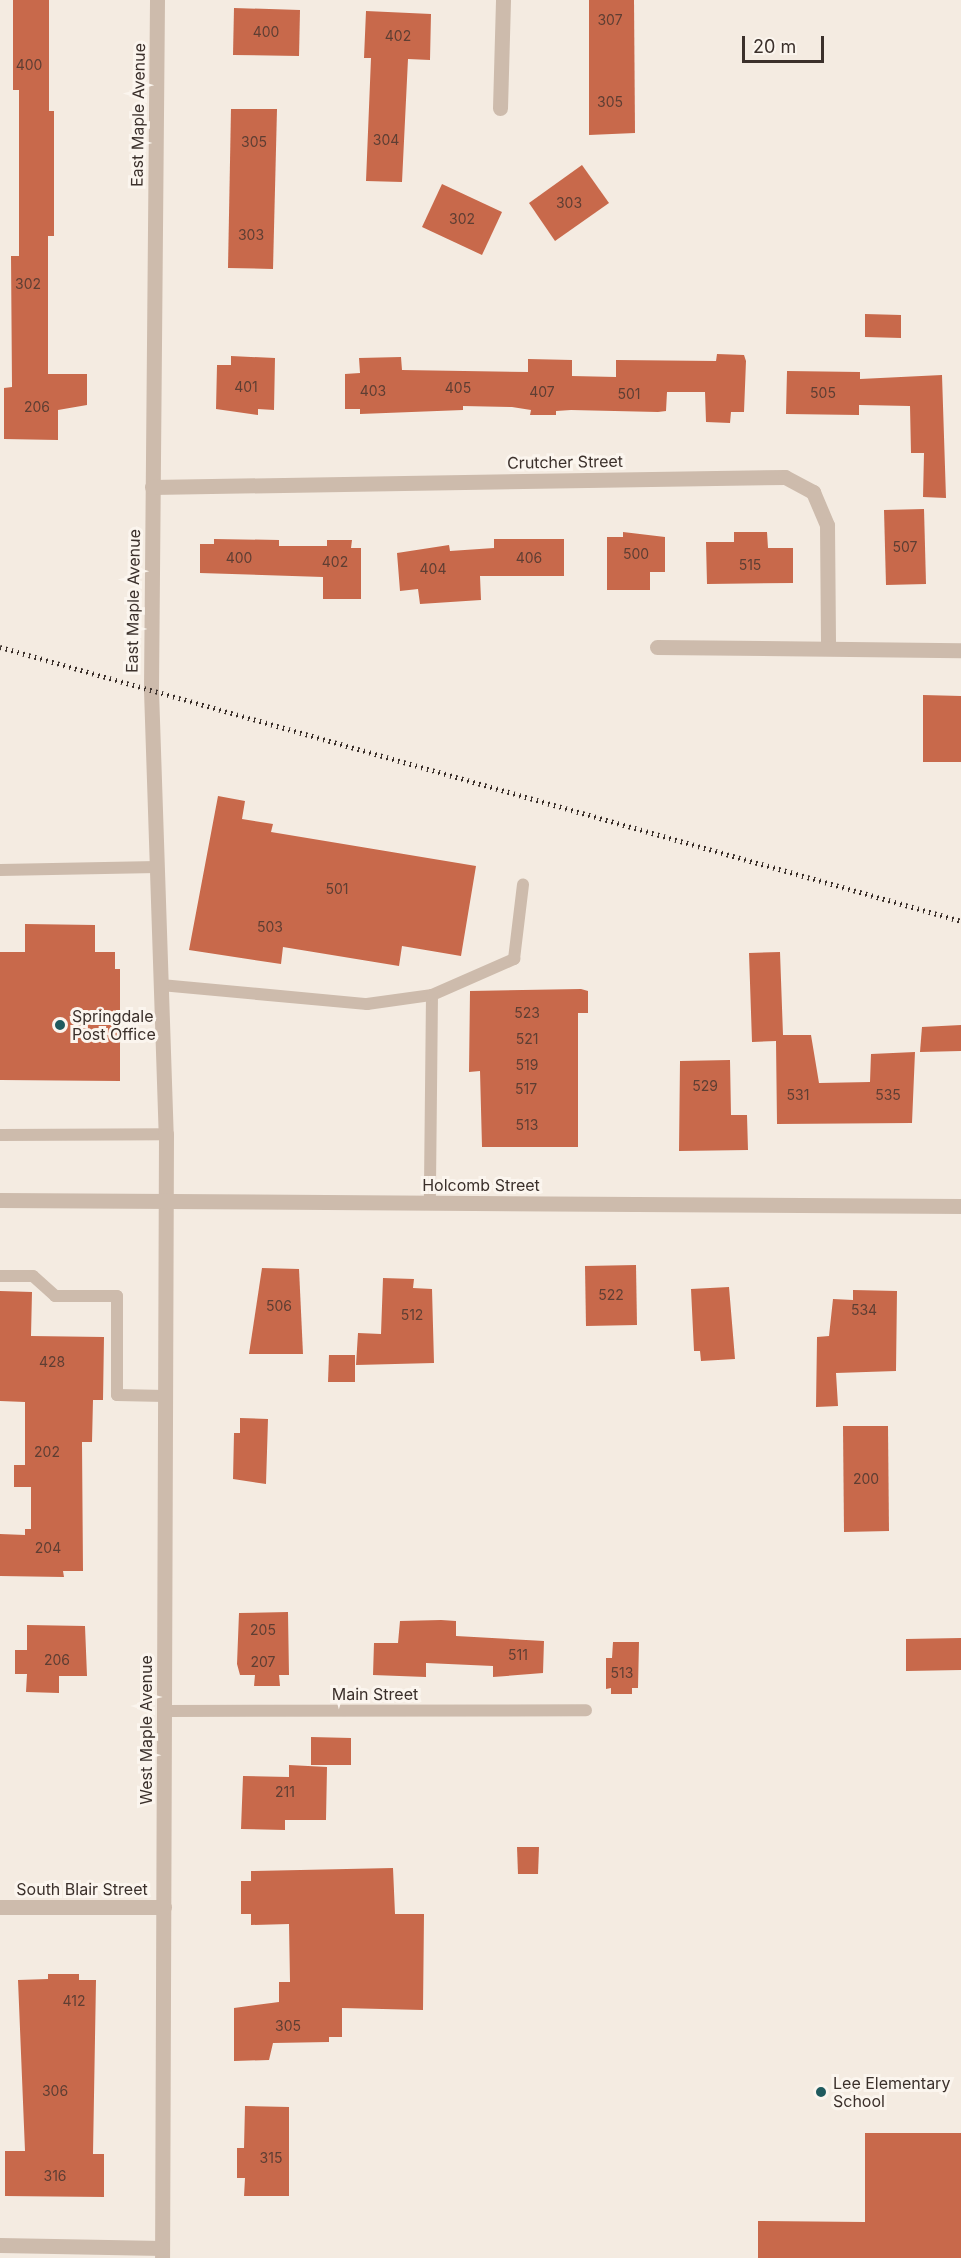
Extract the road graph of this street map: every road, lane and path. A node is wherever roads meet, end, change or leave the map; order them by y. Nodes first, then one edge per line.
1 (158, 0) edge
2 (503, 0) edge
3 (500, 108) dead end
4 (152, 487) junction
5 (657, 647) dead end
6 (828, 648) junction
7 (961, 650) edge
8 (157, 867) junction
9 (0, 870) edge
10 (523, 885) dead end
11 (161, 985) junction
12 (432, 995) junction
13 (166, 1134) junction
14 (0, 1135) edge
15 (0, 1200) edge
16 (165, 1203) junction
17 (430, 1203) junction
18 (961, 1206) edge
19 (0, 1276) edge
20 (165, 1396) junction
21 (586, 1710) dead end
22 (164, 1711) junction
23 (0, 1907) edge
24 (164, 1908) junction
25 (0, 2245) edge
26 (162, 2253) edge

1 - 4 street, East Maple Avenue
2 - 3 street
4 - 6 street, Crutcher Street
4 - 8 street, East Maple Avenue
5 - 6 street
6 - 7 street
8 - 9 lane
8 - 11 street, East Maple Avenue
10 - 12 lane
11 - 12 lane
11 - 13 street, East Maple Avenue
12 - 17 lane
13 - 14 lane
13 - 16 street, East Maple Avenue
15 - 16 street, Holcomb Street
16 - 17 street, Holcomb Street
16 - 20 street, West Maple Avenue
17 - 18 street, Holcomb Street
19 - 20 lane
20 - 22 street, West Maple Avenue
21 - 22 lane, Main Street
22 - 24 street, West Maple Avenue
23 - 24 street, South Blair Street
24 - 26 street, West Maple Avenue
25 - 26 street

